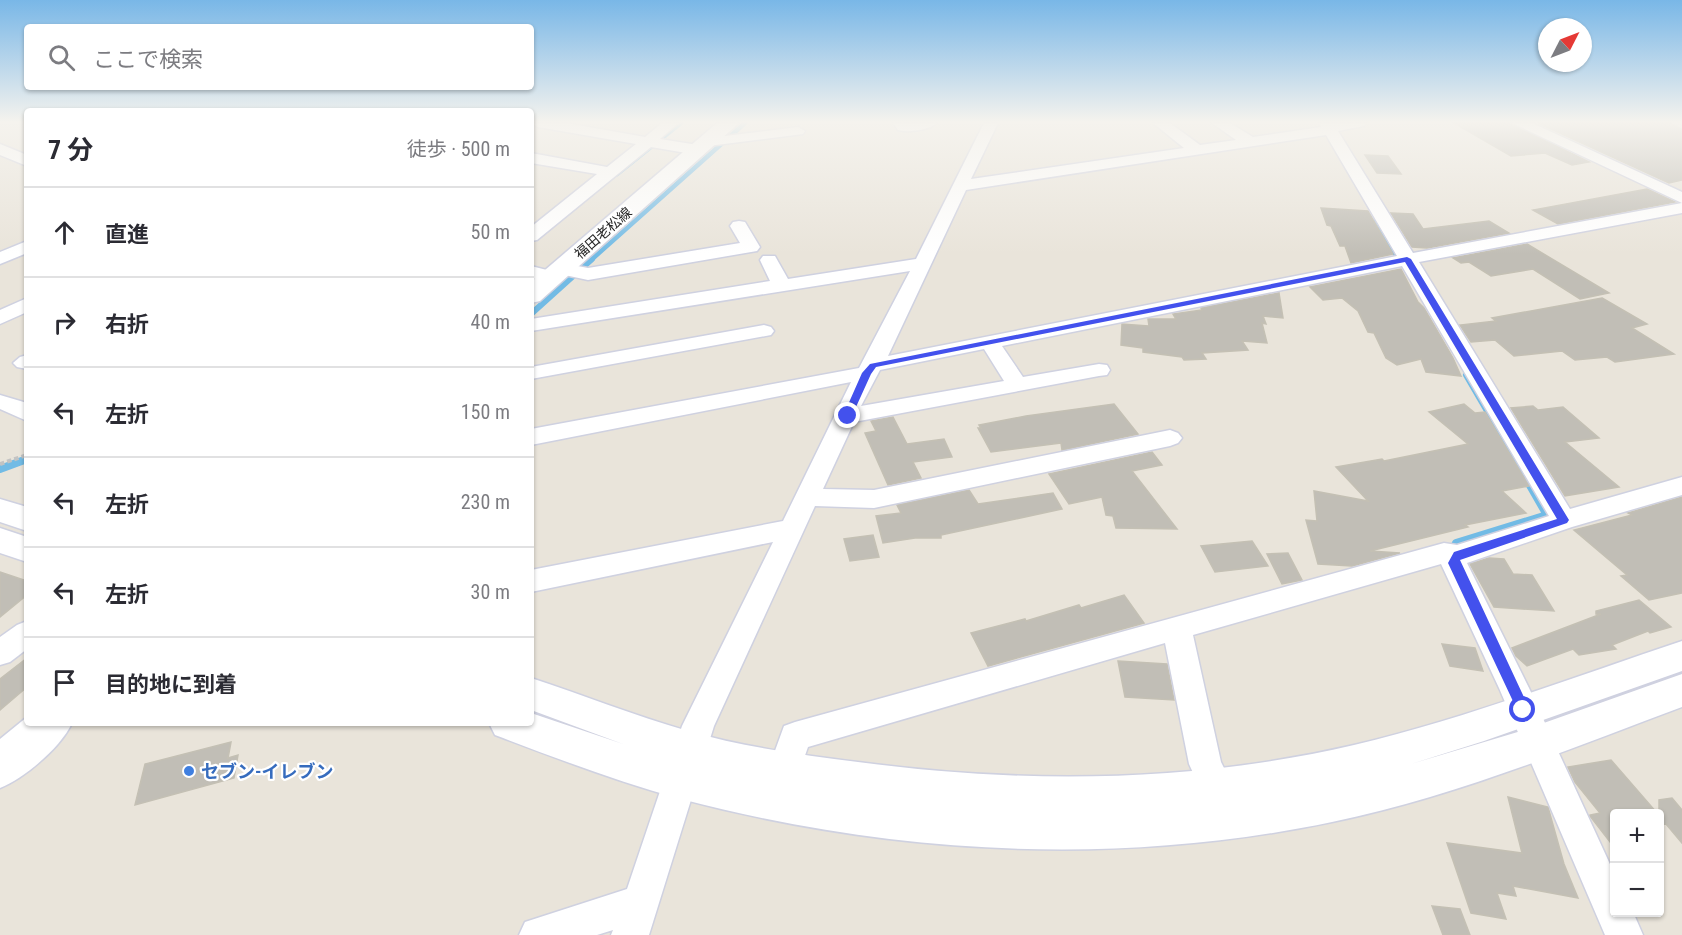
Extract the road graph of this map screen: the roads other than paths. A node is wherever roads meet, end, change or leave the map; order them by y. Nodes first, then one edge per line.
1 (580, 167) edge
2 (618, 167) edge
3 (685, 167) edge
4 (973, 167) edge
5 (1083, 167) edge
6 (1349, 167) edge
7 (1614, 167) edge
8 (610, 172) junction
9 (965, 185) junction
10 (1682, 198) edge
11 (1682, 208) edge
12 (738, 225) dead end
13 (534, 234) edge
14 (24, 247) edge
15 (3, 256) edge
16 (769, 260) dead end
17 (1402, 260) junction
18 (923, 263) junction
19 (560, 272) edge
20 (782, 286) junction
21 (534, 294) edge
22 (24, 306) edge
23 (0, 318) edge
24 (534, 325) edge
25 (764, 331) dead end
26 (990, 343) junction
27 (876, 366) junction
28 (1099, 370) dead end
29 (534, 372) edge
30 (1018, 386) junction
31 (0, 402) edge
32 (24, 411) edge
33 (854, 416) junction
34 (534, 436) edge
35 (1170, 438) dead end
36 (1682, 486) edge
37 (816, 498) junction
38 (0, 510) edge
39 (24, 518) edge
40 (1564, 520) junction
41 (793, 528) junction
42 (0, 540) edge
43 (24, 549) edge
44 (1452, 554) junction
45 (534, 580) edge
46 (1177, 629) junction
47 (24, 635) edge
48 (0, 653) edge
49 (1682, 656) edge
50 (1682, 690) edge
51 (534, 695) edge
52 (48, 726) edge
53 (522, 726) edge
54 (1530, 726) junction
55 (686, 765) junction
56 (0, 767) edge
57 (784, 770) junction
58 (1217, 788) junction
59 (636, 919) edge
60 (538, 935) edge
61 (1624, 935) edge

1 - 8 street
2 - 8 street
3 - 19 main road, 福田老松線
4 - 9 street
5 - 9 street
6 - 17 street
7 - 10 street
8 - 13 street
9 - 18 street
11 - 17 street
12 - 19 street
14 - 15 street
16 - 20 street
17 - 26 street
17 - 40 street
18 - 20 street
18 - 27 street
19 - 21 main road, 福田老松線
20 - 24 street
22 - 23 street
25 - 29 street
26 - 27 street
26 - 30 street
27 - 33 street
27 - 34 street
28 - 30 street
30 - 33 street
31 - 32 street
33 - 37 street
35 - 37 street
36 - 40 street
37 - 41 street
38 - 39 street
40 - 44 street
41 - 45 street
41 - 55 street
42 - 43 street
44 - 46 street
44 - 54 street
46 - 57 street
46 - 58 street
47 - 48 street
49 - 54 street
50 - 54 street
51 - 55 street
52 - 56 main road
53 - 55 street
54 - 55 street
54 - 58 street
54 - 61 street
55 - 57 street
55 - 59 street
57 - 58 street
59 - 60 street

